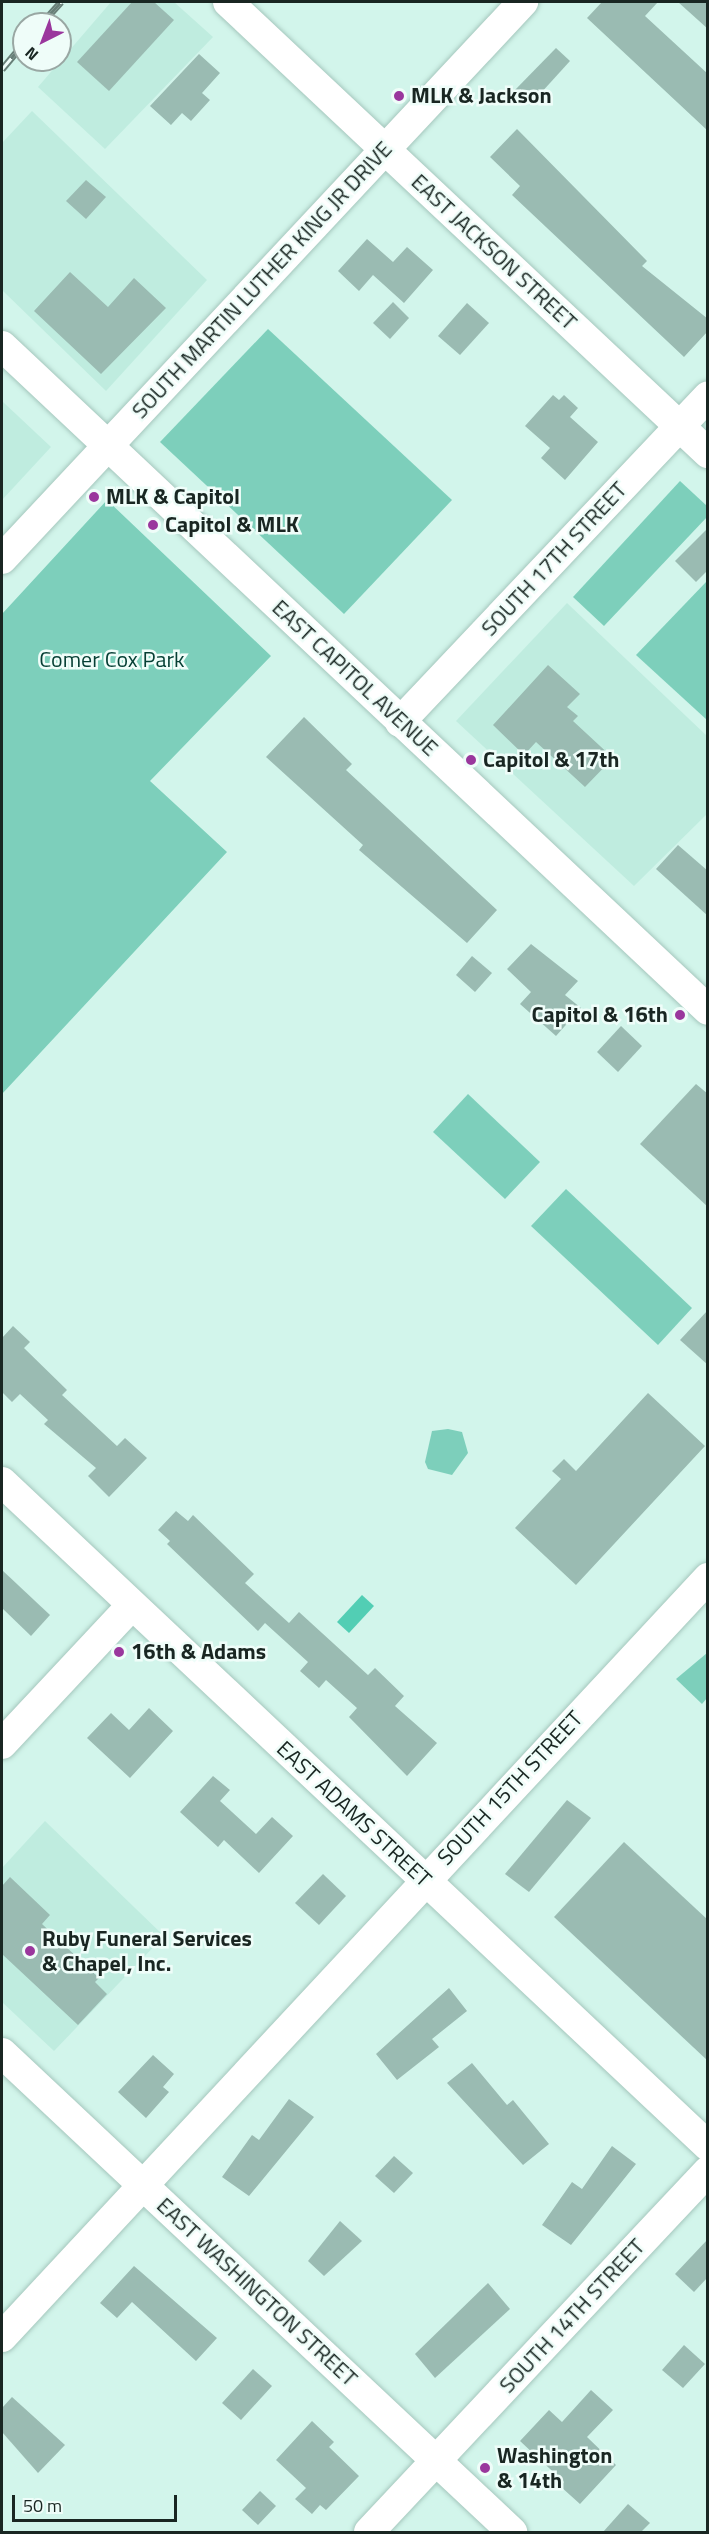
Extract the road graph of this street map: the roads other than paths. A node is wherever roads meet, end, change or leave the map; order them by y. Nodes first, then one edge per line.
1 (228, 2) edge
2 (523, 2) edge
3 (385, 149) junction
4 (2, 346) edge
5 (708, 396) edge
6 (679, 426) junction
7 (107, 446) junction
8 (708, 453) edge
9 (2, 559) edge
10 (400, 722) junction
11 (704, 999) edge
12 (2, 1482) edge
13 (707, 1579) edge
14 (132, 1605) junction
15 (2, 1744) edge
16 (424, 1880) junction
17 (2, 2053) edge
18 (708, 2146) edge
19 (708, 2171) edge
20 (143, 2184) junction
21 (2, 2337) edge
22 (436, 2461) junction
23 (369, 2532) edge
24 (512, 2532) edge

1 - 3 street, EAST JACKSON STREET
2 - 3 street, SOUTH MARTIN LUTHER KING JR DRIVE
3 - 6 street, EAST JACKSON STREET
3 - 7 street, SOUTH MARTIN LUTHER KING JR DRIVE
4 - 7 street, EAST CAPITOL AVENUE
5 - 6 street, SOUTH 17TH STREET
6 - 8 street, EAST JACKSON STREET
6 - 10 street, SOUTH 17TH STREET
7 - 9 street, SOUTH MARTIN LUTHER KING JR DRIVE
7 - 10 street, EAST CAPITOL AVENUE
10 - 11 street, EAST CAPITOL AVENUE
12 - 14 street, EAST ADAMS STREET
13 - 16 street, SOUTH 15TH STREET
14 - 15 street
14 - 16 street, EAST ADAMS STREET
16 - 18 street, EAST ADAMS STREET
16 - 20 street, SOUTH 15TH STREET
17 - 20 street, EAST WASHINGTON STREET
19 - 22 street, SOUTH 14TH STREET
20 - 21 street, SOUTH 15TH STREET
20 - 22 street, EAST WASHINGTON STREET
22 - 23 street, SOUTH 14TH STREET
22 - 24 street, EAST WASHINGTON STREET

